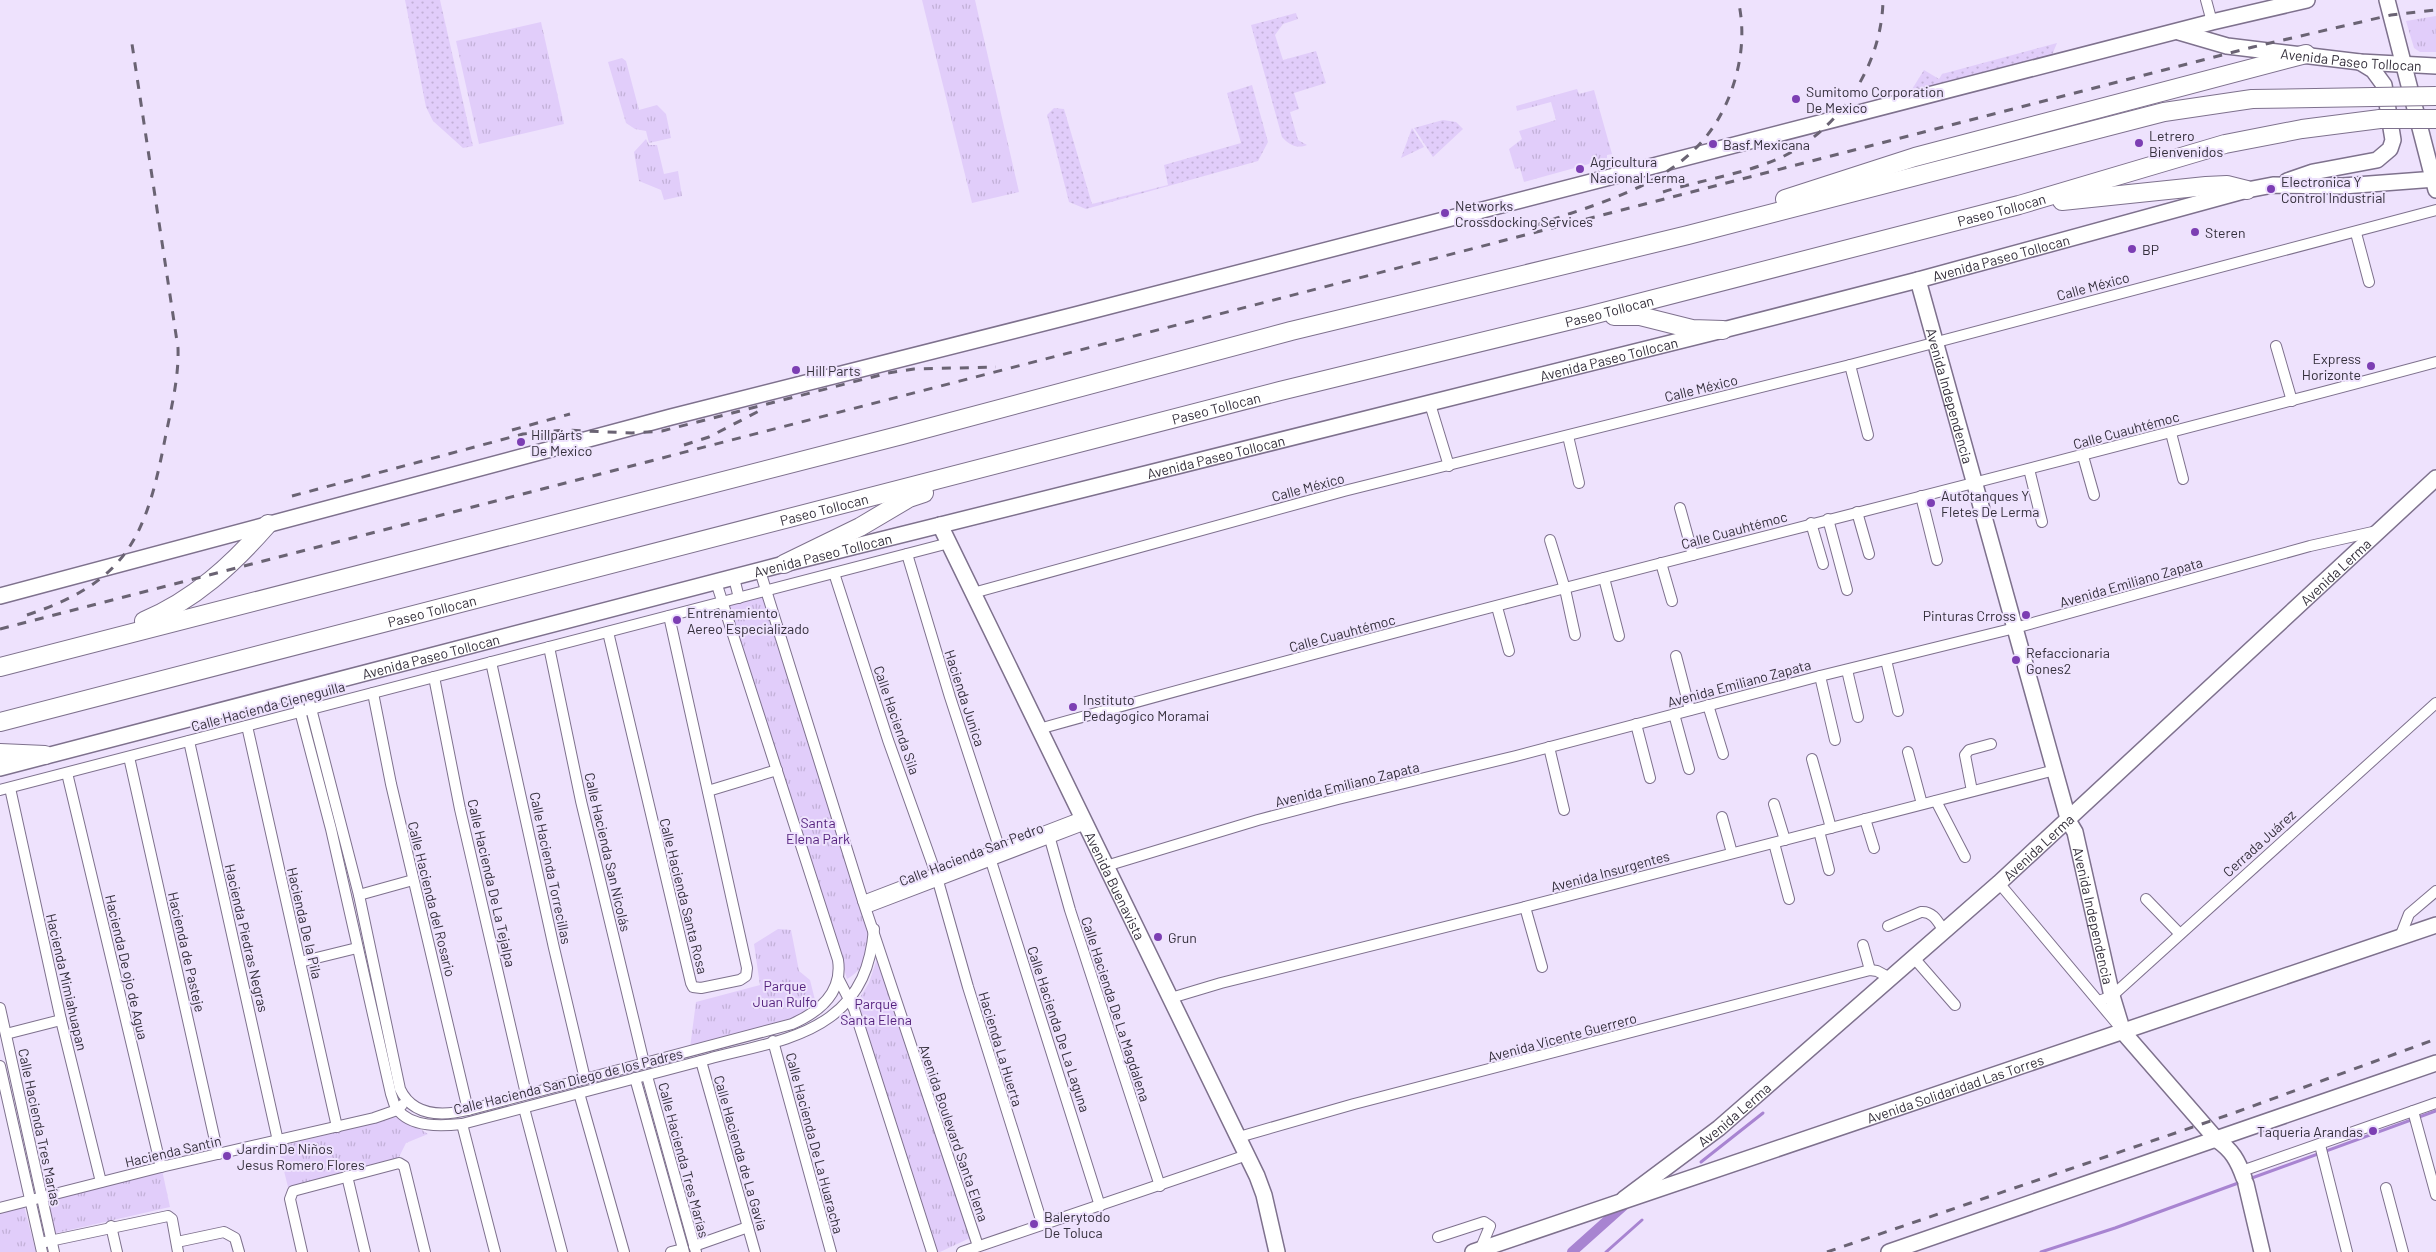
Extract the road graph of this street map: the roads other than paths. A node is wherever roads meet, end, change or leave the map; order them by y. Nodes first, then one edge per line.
1 (2206, 0) edge
2 (2307, 0) edge
3 (2387, 0) edge
4 (2212, 22) junction
5 (2179, 32) junction
6 (2306, 54) junction
7 (2360, 62) junction
8 (2402, 66) junction
9 (2436, 66) edge
10 (2436, 83) edge
11 (2436, 96) edge
12 (2436, 118) edge
13 (2435, 183) edge
14 (2273, 185) junction
15 (2246, 190) junction
16 (2019, 205) junction
17 (2436, 210) edge
18 (2356, 232) junction
19 (1688, 235) junction
20 (1918, 280) junction
21 (2369, 282) dead end
22 (1588, 316) junction
23 (1723, 330) junction
24 (1934, 342) junction
25 (2276, 346) dead end
26 (2436, 362) edge
27 (1850, 365) junction
28 (2292, 401) junction
29 (1430, 404) junction
30 (2171, 433) junction
31 (1868, 435) dead end
32 (1568, 436) junction
33 (2083, 456) junction
34 (1449, 466) junction
35 (2029, 469) junction
36 (974, 470) junction
37 (2436, 478) edge
38 (2182, 479) dead end
39 (1579, 483) dead end
40 (1974, 483) junction
41 (2094, 495) dead end
42 (1921, 496) junction
43 (1680, 508) dead end
44 (1857, 512) junction
45 (1828, 519) junction
46 (2042, 522) dead end
47 (1811, 523) junction
48 (268, 524) junction
49 (940, 525) junction
50 (2379, 530) junction
51 (1550, 540) dead end
52 (948, 543) junction
53 (907, 554) junction
54 (1869, 554) dead end
55 (1693, 555) junction
56 (1937, 560) dead end
57 (1662, 563) junction
58 (784, 564) junction
59 (1823, 564) dead end
60 (760, 571) junction
61 (834, 573) junction
62 (734, 578) junction
63 (1604, 578) junction
64 (716, 582) junction
65 (1565, 589) junction
66 (1847, 590) dead end
67 (766, 591) junction
68 (973, 593) junction
69 (0, 596) edge
70 (739, 598) junction
71 (1672, 601) dead end
72 (722, 602) junction
73 (1497, 607) junction
74 (669, 616) junction
75 (2015, 628) junction
76 (608, 632) junction
77 (1575, 635) dead end
78 (1619, 636) dead end
79 (117, 637) junction
80 (549, 647) junction
81 (1509, 651) dead end
82 (1676, 656) dead end
83 (1886, 660) junction
84 (491, 662) junction
85 (0, 667) edge
86 (1847, 670) junction
87 (1820, 676) junction
88 (434, 677) junction
89 (300, 690) junction
90 (373, 693) junction
91 (2436, 702) edge
92 (1708, 705) junction
93 (306, 710) junction
94 (1690, 710) junction
95 (1898, 712) dead end
96 (1674, 714) junction
97 (1858, 717) dead end
98 (0, 722) edge
99 (1636, 724) junction
100 (247, 726) junction
101 (1040, 729) junction
102 (1835, 740) dead end
103 (189, 741) junction
104 (1991, 744) dead end
105 (1549, 747) junction
106 (1908, 752) dead end
107 (0, 753) edge
108 (1723, 754) dead end
109 (45, 755) junction
110 (129, 756) junction
111 (1812, 759) dead end
112 (0, 768) edge
113 (1689, 769) dead end
114 (778, 770) junction
115 (2055, 770) junction
116 (67, 773) junction
117 (1650, 778) dead end
118 (5, 789) edge
119 (708, 791) junction
120 (1972, 791) junction
121 (1936, 801) junction
122 (1774, 804) dead end
123 (1922, 804) junction
124 (1564, 810) dead end
125 (1722, 817) dead end
126 (1865, 819) junction
127 (1084, 821) junction
128 (2070, 824) junction
129 (341, 826) junction
130 (1831, 828) junction
131 (330, 829) junction
132 (1819, 831) junction
133 (1050, 839) junction
134 (1785, 840) junction
135 (1774, 843) junction
136 (1874, 848) dead end
137 (1000, 850) junction
138 (1732, 853) junction
139 (1965, 857) dead end
140 (991, 861) junction
141 (1106, 866) junction
142 (964, 868) junction
143 (1829, 870) dead end
144 (937, 878) junction
145 (413, 880) junction
146 (2002, 887) junction
147 (2436, 891) edge
148 (359, 895) junction
149 (1789, 899) dead end
150 (2146, 899) dead end
151 (865, 904) junction
152 (1526, 907) junction
153 (2436, 925) edge
154 (1888, 926) dead end
155 (874, 929) junction
156 (1944, 931) junction
157 (2179, 933) junction
158 (2400, 937) junction
159 (1863, 944) dead end
160 (357, 948) junction
161 (1914, 958) junction
162 (300, 962) junction
163 (1542, 967) dead end
164 (1870, 970) junction
165 (838, 978) junction
166 (1890, 978) junction
167 (379, 993) junction
168 (368, 996) junction
169 (849, 998) junction
170 (1171, 998) junction
171 (2106, 999) junction
172 (1955, 1005) dead end
173 (0, 1008) edge
174 (61, 1020) junction
175 (2123, 1032) junction
176 (6, 1034) junction
177 (726, 1041) junction
178 (773, 1041) junction
179 (730, 1053) junction
180 (701, 1061) junction
181 (644, 1063) junction
182 (2436, 1063) edge
183 (0, 1066) edge
184 (647, 1076) junction
185 (635, 1078) junction
186 (586, 1079) junction
187 (546, 1090) junction
188 (579, 1093) junction
189 (526, 1094) junction
190 (19, 1095) junction
191 (7, 1097) junction
192 (549, 1100) junction
193 (407, 1101) junction
194 (2436, 1103) edge
195 (524, 1108) junction
196 (397, 1110) junction
197 (468, 1110) junction
198 (2414, 1116) junction
199 (462, 1124) junction
200 (337, 1127) junction
201 (1239, 1137) junction
202 (2217, 1140) junction
203 (278, 1141) junction
204 (2322, 1151) junction
205 (218, 1154) junction
206 (1247, 1154) junction
207 (161, 1167) junction
208 (347, 1176) junction
209 (2244, 1178) junction
210 (101, 1182) junction
211 (1160, 1186) junction
212 (2386, 1188) dead end
213 (678, 1190) junction
214 (667, 1194) junction
215 (2436, 1195) edge
216 (42, 1197) junction
217 (30, 1200) junction
218 (1624, 1200) junction
219 (1100, 1206) junction
220 (0, 1208) edge
221 (1042, 1224) junction
222 (111, 1226) junction
223 (748, 1227) junction
224 (1438, 1237) dead end
225 (51, 1241) junction
226 (978, 1246) junction
227 (178, 1247) edge
228 (41, 1248) edge
229 (695, 1249) edge
230 (684, 1250) edge
231 (1477, 1251) edge
232 (54, 1252) edge
233 (117, 1252) edge
234 (239, 1252) edge
235 (302, 1252) edge
236 (364, 1252) edge
237 (425, 1252) edge
238 (496, 1252) edge
239 (562, 1252) edge
240 (624, 1252) edge
241 (671, 1252) edge
242 (755, 1252) edge
243 (831, 1252) edge
244 (932, 1252) edge
245 (962, 1252) edge
246 (1277, 1252) edge
247 (1889, 1252) edge
248 (2262, 1252) edge
249 (2347, 1252) edge
250 (2403, 1252) edge

1 - 4 street
2 - 4 main road
3 - 8 main road
4 - 5 main road
5 - 6 main road, Avenida Paseo Tollocan
5 - 48 main road
6 - 7 main road, Avenida Paseo Tollocan
6 - 19 highway
7 - 8 main road, Avenida Paseo Tollocan
7 - 14 main road
8 - 9 main road, Avenida Paseo Tollocan
8 - 13 main road
10 - 11 main road
11 - 19 highway, bridge
12 - 16 highway, Paseo Tollocan, bridge
13 - 14 main road, Avenida Paseo Tollocan
14 - 15 main road, Avenida Paseo Tollocan
15 - 16 highway
15 - 20 main road, Avenida Paseo Tollocan
16 - 22 highway, Paseo Tollocan
17 - 18 street, Calle México
18 - 21 street
18 - 24 street, Calle México
19 - 79 highway
20 - 23 main road, Avenida Paseo Tollocan
20 - 24 main road, Avenida Independencia
22 - 23 highway
22 - 36 highway, Paseo Tollocan
23 - 29 main road, Avenida Paseo Tollocan
24 - 27 street, Calle México
24 - 40 main road, Avenida Independencia
25 - 28 street
26 - 28 street, Calle Cuauhtémoc
27 - 31 street
27 - 32 street, Calle México
28 - 30 street, Calle Cuauhtémoc
29 - 34 street
29 - 49 main road, Avenida Paseo Tollocan
30 - 33 street, Calle Cuauhtémoc
30 - 38 street
32 - 34 street, Calle México
32 - 39 street
33 - 35 street, Calle Cuauhtémoc
33 - 41 street
34 - 68 street, Calle México
35 - 40 street, Calle Cuauhtémoc
35 - 46 street
36 - 58 highway
36 - 98 highway, Paseo Tollocan
37 - 50 main road, Avenida Lerma
40 - 42 street, Calle Cuauhtémoc
40 - 75 main road, Avenida Independencia
42 - 44 street, Calle Cuauhtémoc
42 - 56 street
43 - 55 street
44 - 45 street, Calle Cuauhtémoc
44 - 54 street
45 - 47 street, Calle Cuauhtémoc
45 - 66 street
47 - 55 street, Calle Cuauhtémoc
47 - 59 street
48 - 69 main road
48 - 79 highway
49 - 52 main road, Avenida Buenavista
49 - 58 main road, Avenida Paseo Tollocan
50 - 75 street, Avenida Emiliano Zapata
50 - 128 main road, Avenida Lerma
51 - 65 street
52 - 53 street, Calle Hacienda Cieneguilla
52 - 68 main road, Avenida Buenavista
53 - 61 street, Calle Hacienda Cieneguilla
53 - 137 street, Hacienda Junica
55 - 57 street, Calle Cuauhtémoc
57 - 63 street, Calle Cuauhtémoc
57 - 71 street
58 - 60 main road, Avenida Paseo Tollocan
60 - 62 main road, Avenida Paseo Tollocan
60 - 67 street, Avenida Boulevard Santa Elena
61 - 67 street, Calle Hacienda Cieneguilla
61 - 144 street, Calle Hacienda Sila
62 - 64 main road, Avenida Paseo Tollocan
62 - 70 street
63 - 65 street, Calle Cuauhtémoc
63 - 78 street
64 - 72 street
64 - 89 main road, Avenida Paseo Tollocan
65 - 73 street, Calle Cuauhtémoc
65 - 77 street
67 - 70 street, Calle Hacienda Cieneguilla
67 - 151 street, Avenida Boulevard Santa Elena
68 - 101 main road, Avenida Buenavista
70 - 72 street, Calle Hacienda Cieneguilla
72 - 74 street, Calle Hacienda Cieneguilla
72 - 114 street
73 - 81 street
73 - 101 street, Calle Cuauhtémoc
74 - 76 street, Calle Hacienda Cieneguilla
74 - 119 street, Calle Hacienda Santa Rosa
75 - 83 street, Avenida Emiliano Zapata
75 - 115 main road, Avenida Independencia
76 - 80 street, Calle Hacienda Cieneguilla
76 - 119 street, Calle Hacienda Santa Rosa
79 - 85 highway
80 - 84 street, Calle Hacienda Cieneguilla
80 - 181 street, Calle Hacienda San Nicolás
82 - 94 street
83 - 86 street, Avenida Emiliano Zapata
83 - 95 street
84 - 88 street, Calle Hacienda Cieneguilla
84 - 186 street, Calle Hacienda Torrecillas
86 - 87 street, Avenida Emiliano Zapata
86 - 97 street
87 - 92 street, Avenida Emiliano Zapata
87 - 102 street
88 - 90 street, Calle Hacienda Cieneguilla
88 - 189 street, Calle Hacienda De La Tejalpa
89 - 93 street
89 - 109 main road, Avenida Paseo Tollocan
90 - 93 street, Calle Hacienda Cieneguilla
90 - 145 street, Calle Hacienda del Rosario
91 - 157 street, Cerrada Juárez
92 - 94 street, Avenida Emiliano Zapata
92 - 108 street
93 - 100 street, Calle Hacienda Cieneguilla
93 - 129 street
93 - 131 street
94 - 96 street, Avenida Emiliano Zapata
96 - 99 street, Avenida Emiliano Zapata
96 - 113 street
99 - 105 street, Avenida Emiliano Zapata
99 - 117 street
100 - 103 street, Calle Hacienda Cieneguilla
100 - 162 street, Hacienda De la Pila
101 - 127 main road, Avenida Buenavista
103 - 110 street, Calle Hacienda Cieneguilla
103 - 203 street, Hacienda Piedras Negras
104 - 120 street
105 - 124 street
105 - 141 street, Avenida Emiliano Zapata
106 - 123 street
107 - 109 highway
109 - 112 main road, Avenida Paseo Tollocan
110 - 116 street, Calle Hacienda Cieneguilla
110 - 205 street, Hacienda de Pasteje
111 - 130 street
114 - 119 street
114 - 165 street
115 - 120 street, Avenida Insurgentes
115 - 128 main road, Avenida Independencia
116 - 118 street, Calle Hacienda Cieneguilla
116 - 207 street, Hacienda De ojo de Agua
118 - 174 street, Hacienda Mimiahuapan
120 - 121 street, Avenida Insurgentes
121 - 123 street, Avenida Insurgentes
121 - 139 street
122 - 134 street
123 - 126 street, Avenida Insurgentes
125 - 138 street
126 - 130 street, Avenida Insurgentes
126 - 136 street
127 - 133 street, Calle Hacienda San Pedro
127 - 137 street, Calle Hacienda San Pedro
127 - 141 main road, Avenida Buenavista
128 - 146 main road, Avenida Lerma
128 - 171 main road, Avenida Independencia
129 - 131 street
129 - 148 street
130 - 132 street, Avenida Insurgentes
131 - 160 street
132 - 134 street, Avenida Insurgentes
132 - 143 street
133 - 140 street, Calle Hacienda San Pedro
133 - 211 street, Calle Hacienda De La Magdalena
134 - 135 street, Avenida Insurgentes
135 - 138 street, Avenida Insurgentes
135 - 149 street
137 - 142 street, Calle Hacienda San Pedro
138 - 152 street, Avenida Insurgentes
140 - 142 street, Calle Hacienda San Pedro
140 - 219 street, Calle Hacienda De La Laguna
141 - 170 main road, Avenida Buenavista
142 - 144 street, Calle Hacienda San Pedro
144 - 151 street, Calle Hacienda San Pedro
144 - 221 street, Hacienda La Huerta
145 - 148 street
145 - 197 street, Calle Hacienda del Rosario
146 - 156 main road, Avenida Lerma
146 - 171 street, Avenida Independencia
147 - 158 street
148 - 167 street
150 - 157 street
151 - 155 street, Avenida Boulevard Santa Elena
152 - 163 street
152 - 170 street, Avenida Insurgentes
153 - 158 main road, Avenida Solidaridad Las Torres
154 - 156 street
155 - 169 street, Calle Hacienda San Diego de los Padres
155 - 226 street, Avenida Boulevard Santa Elena
156 - 161 main road, Avenida Lerma
157 - 171 street, Cerrada Juárez
158 - 175 main road, Avenida Solidaridad Las Torres
159 - 164 street
160 - 162 street
160 - 168 street
161 - 166 main road, Avenida Lerma
161 - 172 street
162 - 200 street, Hacienda De la Pila
164 - 166 street
164 - 201 street, Avenida Vicente Guerrero
165 - 169 street
165 - 177 street, Calle Hacienda San Diego de los Padres
166 - 218 main road, Avenida Lerma
167 - 168 street
167 - 193 street
168 - 196 street
169 - 178 street, Calle Hacienda San Diego de los Padres
169 - 244 street
170 - 201 main road, Avenida Buenavista
171 - 175 main road, Avenida Independencia
173 - 176 street, Calle Hacienda Tres Marías
174 - 176 street
174 - 210 street, Hacienda Mimiahuapan
175 - 202 main road, Avenida Independencia
175 - 218 main road, Avenida Solidaridad Las Torres
176 - 190 street, Calle Hacienda Tres Marías
177 - 179 street
177 - 181 street, Calle Hacienda San Diego de los Padres
178 - 179 street, Calle Hacienda San Diego de los Padres
178 - 243 street, Calle Hacienda De La Huaracha
179 - 180 street, Calle Hacienda San Diego de los Padres
180 - 184 street, Calle Hacienda San Diego de los Padres
180 - 223 street, Calle Hacienda de La Gavia
181 - 186 street, Calle Hacienda San Diego de los Padres
182 - 202 main road
183 - 191 street, Calle Hacienda Tres Marías
184 - 185 street, Calle Hacienda San Diego de los Padres
184 - 213 street, Calle Hacienda Tres Marías
185 - 188 street, Calle Hacienda San Diego de los Padres
185 - 214 street, Calle Hacienda Tres Marías
186 - 187 street, Calle Hacienda San Diego de los Padres
187 - 189 street, Calle Hacienda San Diego de los Padres
187 - 192 street
188 - 192 street, Calle Hacienda San Diego de los Padres
188 - 240 street
189 - 197 street, Calle Hacienda San Diego de los Padres
190 - 191 street
190 - 216 street, Calle Hacienda Tres Marías
191 - 217 street, Calle Hacienda Tres Marías
192 - 195 street, Calle Hacienda San Diego de los Padres
193 - 196 street, Hacienda Santin
193 - 197 street, Calle Hacienda San Diego de los Padres
194 - 198 street
195 - 199 street, Calle Hacienda San Diego de los Padres
195 - 239 street
196 - 199 street, Calle Hacienda San Diego de los Padres
196 - 200 street, Hacienda Santin
198 - 204 street
198 - 215 street
199 - 238 street
200 - 203 street, Hacienda Santin
201 - 206 main road, Avenida Buenavista
202 - 209 main road, Avenida Independencia
202 - 247 main road
203 - 205 street, Hacienda Santin
204 - 209 street
204 - 249 street
205 - 207 street, Hacienda Santin
206 - 211 street
206 - 246 main road, Avenida Buenavista
207 - 210 street, Hacienda Santin
208 - 235 street
208 - 236 street
208 - 237 street
209 - 248 main road, Avenida Independencia
210 - 216 street, Hacienda Santin
211 - 219 street
212 - 250 street
213 - 214 street
213 - 229 street, Calle Hacienda Tres Marías
214 - 230 street, Calle Hacienda Tres Marías
216 - 217 street, Hacienda Santin
216 - 225 street, Calle Hacienda Tres Marías
217 - 220 street, Hacienda Santin
217 - 228 street, Calle Hacienda Tres Marías
218 - 231 main road, Avenida Solidaridad Las Torres
219 - 221 street
221 - 226 street
222 - 225 street
222 - 227 street
222 - 233 street
223 - 229 street
223 - 242 street, Calle Hacienda de La Gavia
224 - 231 street
225 - 228 street
225 - 232 street, Calle Hacienda Tres Marías
226 - 245 street
227 - 234 street
230 - 241 street

